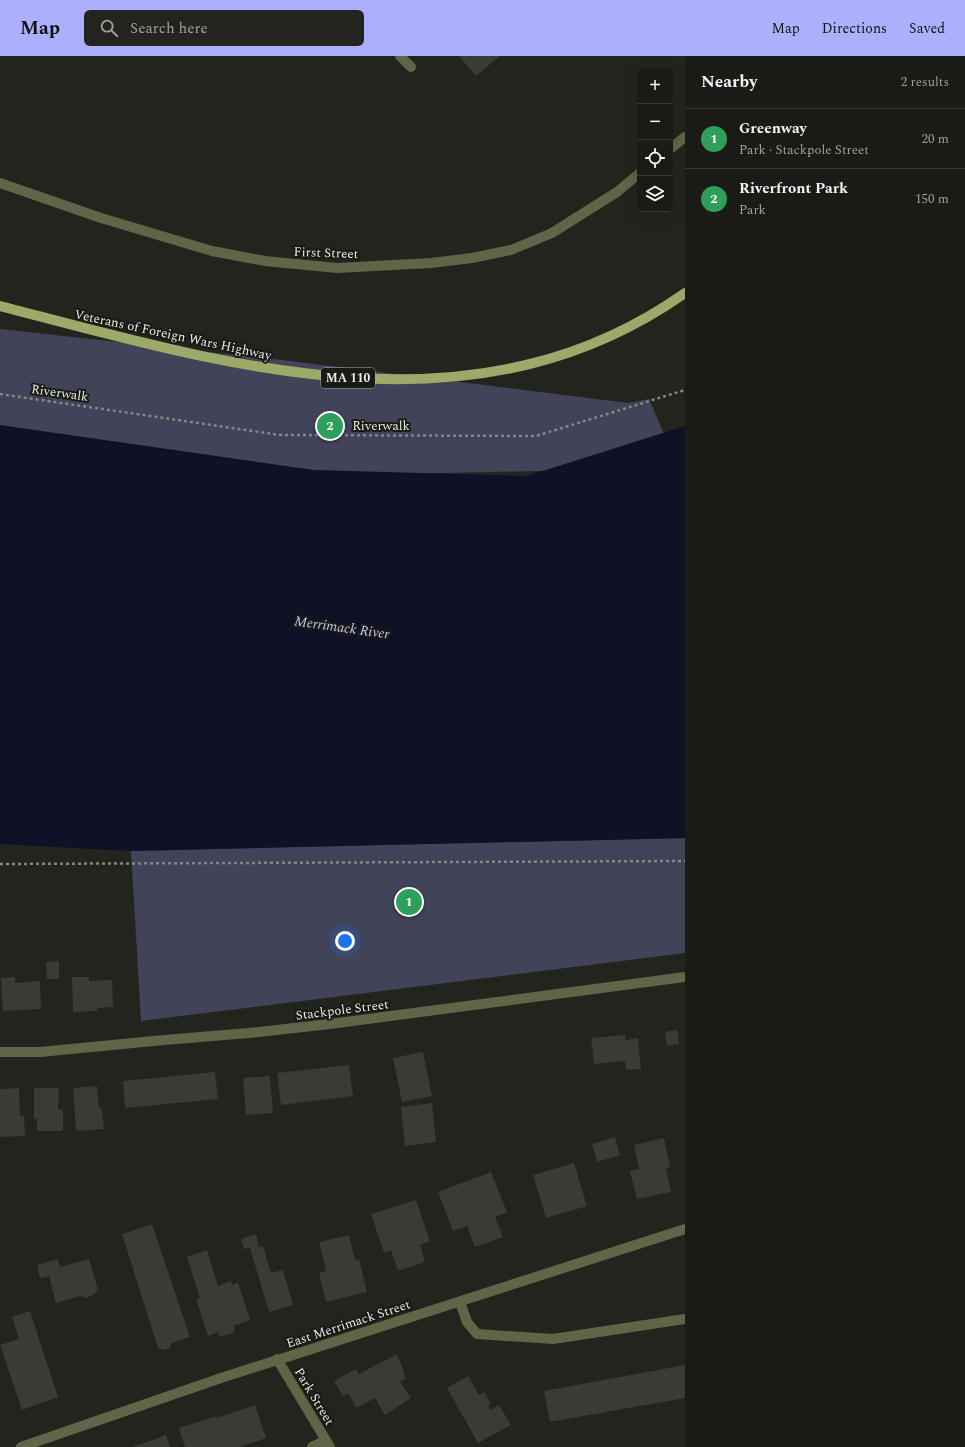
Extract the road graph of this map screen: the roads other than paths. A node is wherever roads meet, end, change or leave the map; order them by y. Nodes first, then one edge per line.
1 (400, 56) edge
2 (411, 67) dead end
3 (685, 136) edge
4 (673, 146) edge
5 (637, 175) edge
6 (0, 182) edge
7 (685, 293) edge
8 (0, 306) edge
9 (685, 977) edge
10 (0, 1052) edge
11 (685, 1229) edge
12 (460, 1302) junction
13 (685, 1320) edge
14 (277, 1360) junction
15 (328, 1444) edge
16 (21, 1447) edge
17 (312, 1447) edge

1 - 2 street
3 - 4 street
5 - 6 street, First Street
7 - 8 main road, Veterans of Foreign Wars Highway / MA 110
9 - 10 street, Stackpole Street
11 - 12 street, East Merrimack Street
12 - 13 street
12 - 14 street, East Merrimack Street
14 - 15 street, Park Street
14 - 16 street, East Merrimack Street
15 - 17 street

